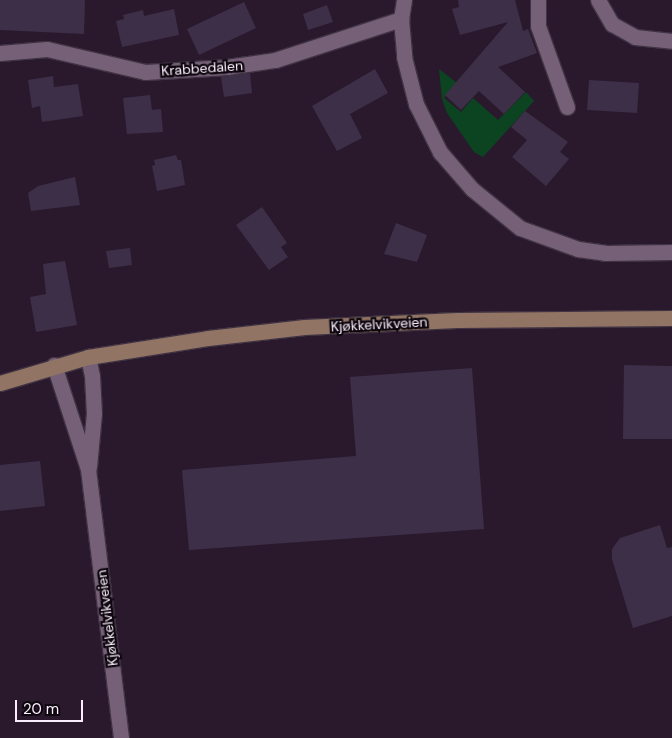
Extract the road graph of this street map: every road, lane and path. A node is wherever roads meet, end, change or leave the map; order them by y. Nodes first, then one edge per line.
1 (404, 0) edge
2 (538, 0) edge
3 (598, 0) edge
4 (401, 19) junction
5 (672, 41) edge
6 (0, 53) edge
7 (567, 107) dead end
8 (672, 252) edge
9 (672, 318) edge
10 (88, 357) junction
11 (54, 365) junction
12 (0, 383) edge
13 (88, 469) junction
14 (121, 738) edge

1 - 4 street
2 - 7 street
3 - 5 street
4 - 6 street, Krabbedalen
4 - 8 street
9 - 10 main road, Kjøkkelvikveien
10 - 11 main road, Kjøkkelvikveien
10 - 13 street, Kjøkkelvikveien
11 - 12 main road, Kjøkkelvikveien
11 - 13 street, Kjøkkelvikveien
13 - 14 street, Kjøkkelvikveien

